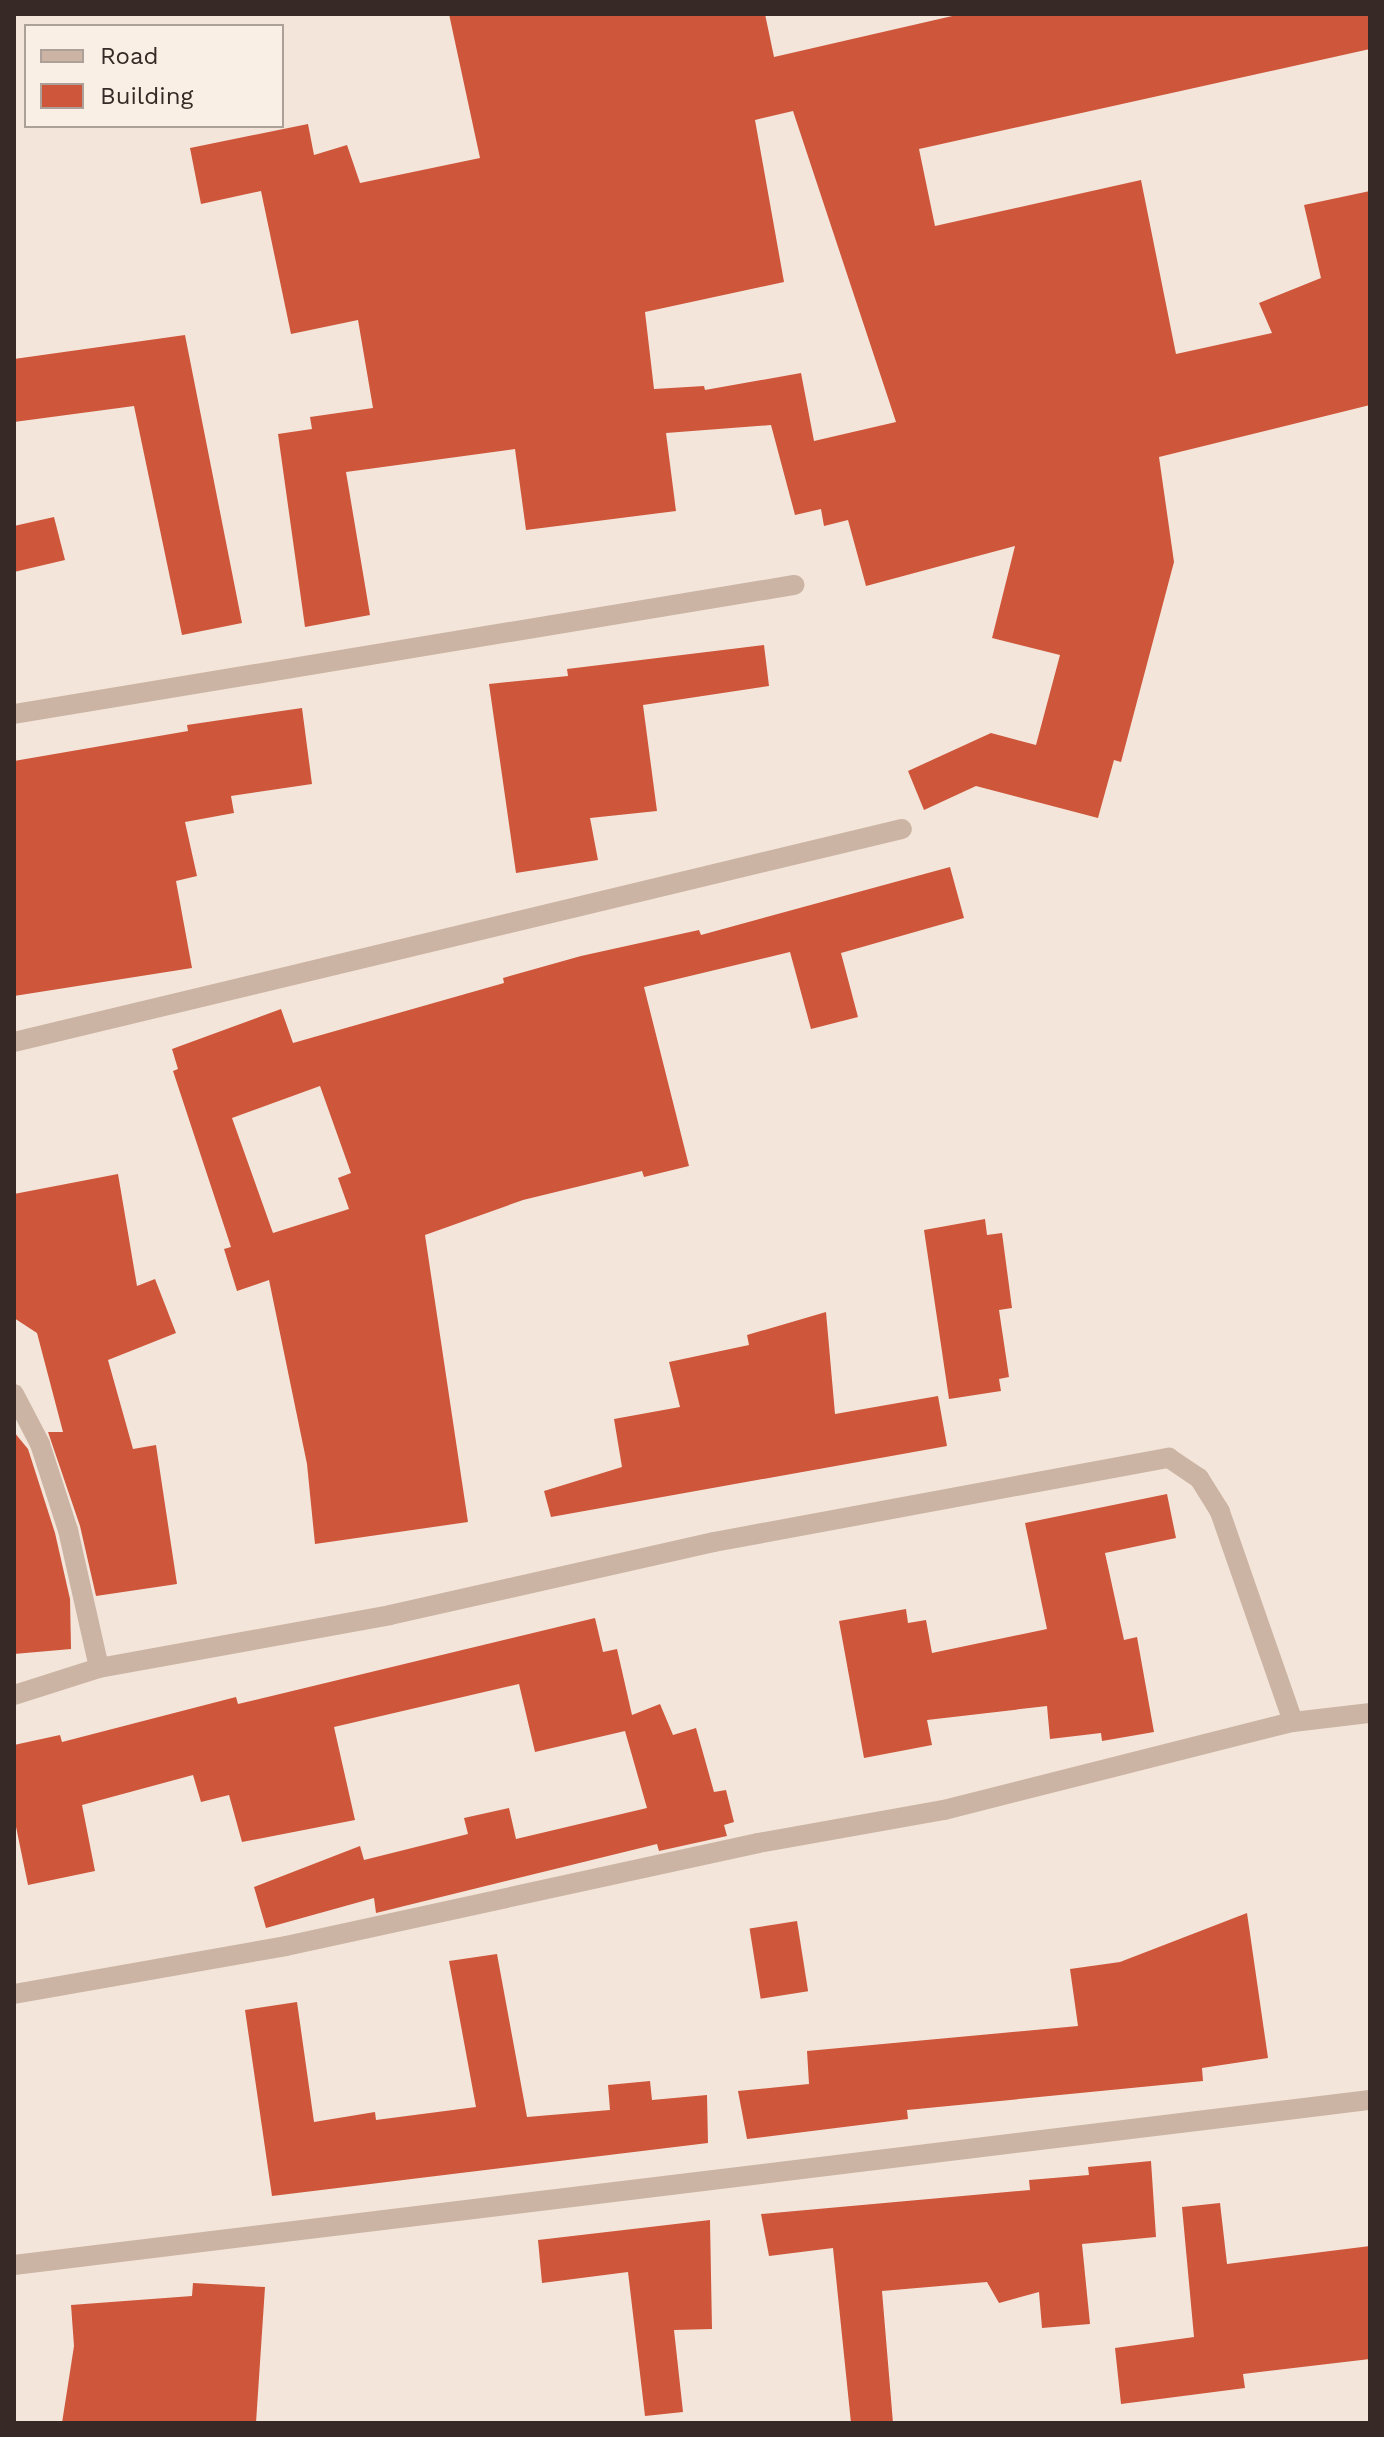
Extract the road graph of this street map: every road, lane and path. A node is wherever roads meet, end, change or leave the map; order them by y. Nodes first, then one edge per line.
1 (794, 585) dead end
2 (14, 714) edge
3 (902, 829) dead end
4 (14, 1042) edge
5 (14, 1394) edge
6 (99, 1668) junction
7 (14, 1695) edge
8 (1370, 1713) edge
9 (1293, 1722) junction
10 (14, 1994) edge
11 (1370, 2100) edge
12 (14, 2265) edge

1 - 2 street
3 - 4 street
5 - 6 street
6 - 7 street
6 - 9 street
8 - 9 street
9 - 10 street
11 - 12 street

